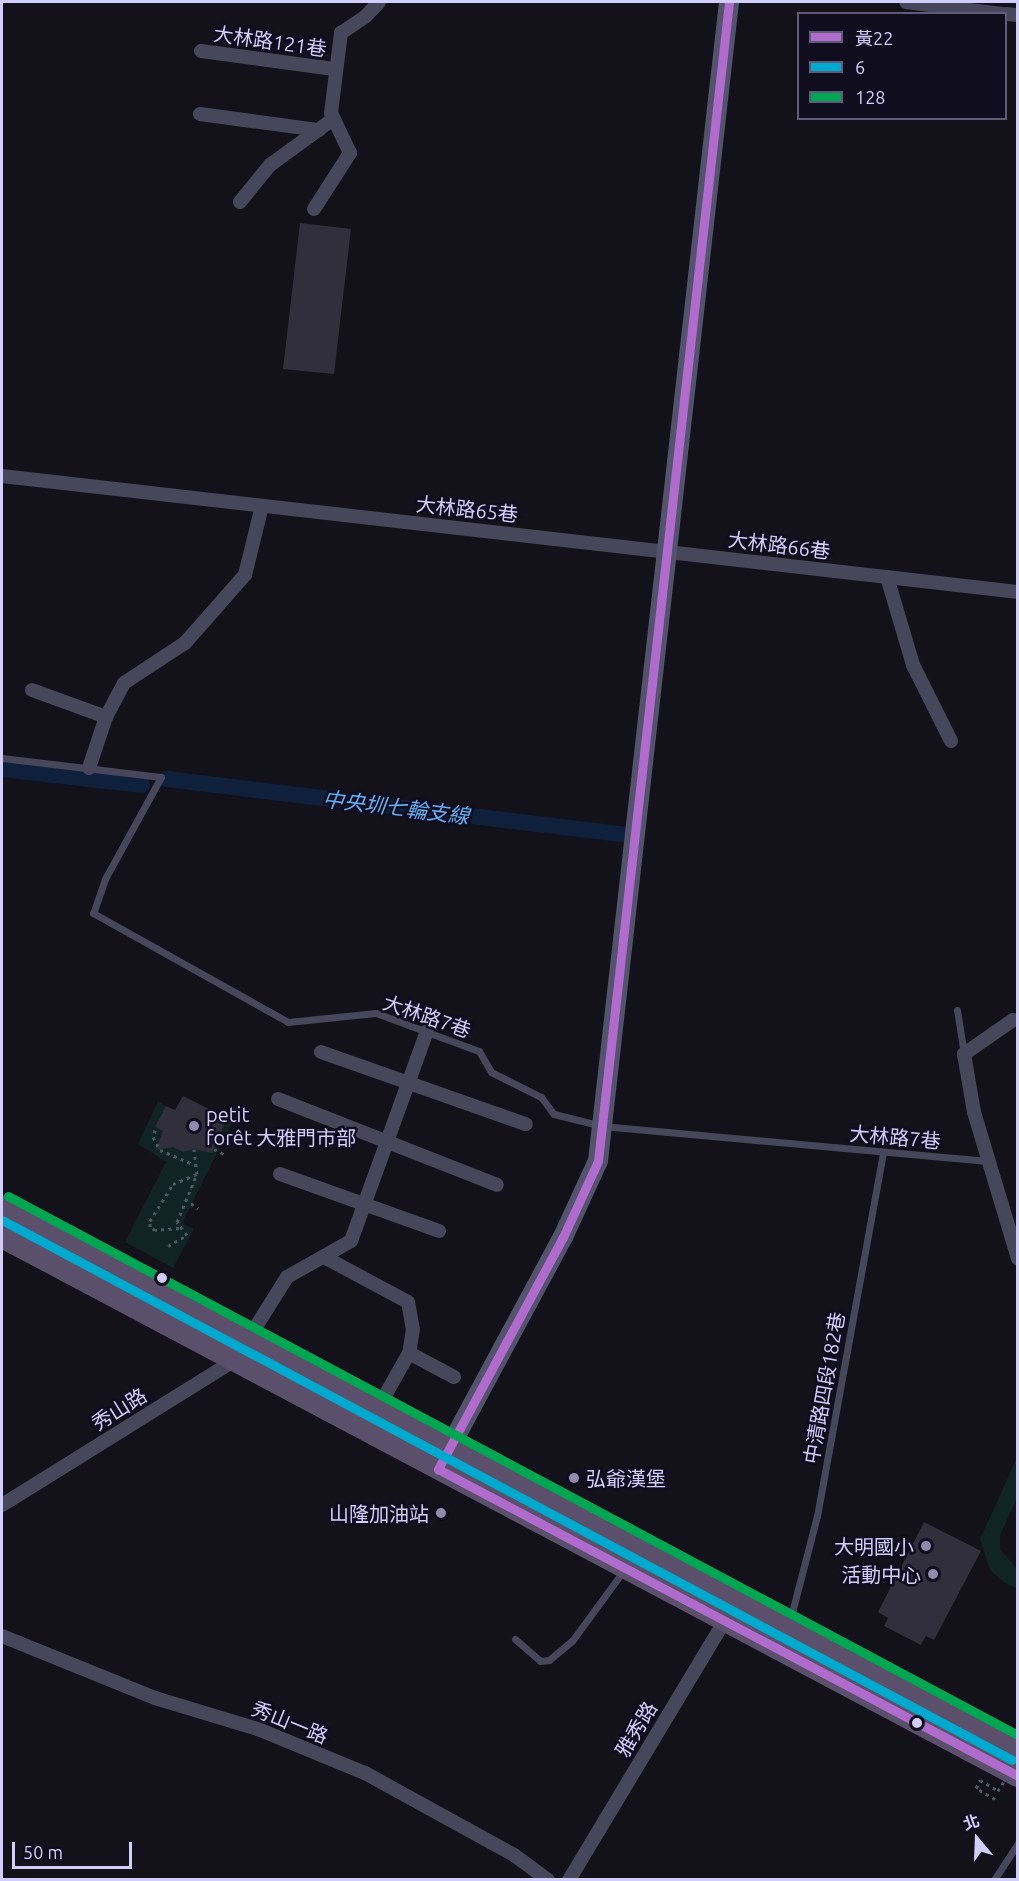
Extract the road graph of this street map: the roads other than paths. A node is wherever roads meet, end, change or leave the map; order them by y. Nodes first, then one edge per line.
1 (378, 2) edge
2 (729, 2) edge
3 (906, 2) edge
4 (988, 12) edge
5 (201, 51) dead end
6 (334, 69) junction
7 (200, 114) dead end
8 (333, 119) junction
9 (319, 130) junction
10 (240, 202) dead end
11 (314, 208) dead end
12 (2, 476) edge
13 (262, 506) junction
14 (667, 551) junction
15 (887, 577) junction
16 (1017, 592) edge
17 (32, 690) dead end
18 (106, 717) junction
19 (951, 741) dead end
20 (2, 758) edge
21 (89, 768) junction
22 (957, 1010) dead end
23 (1013, 1020) dead end
24 (427, 1031) junction
25 (321, 1052) dead end
26 (964, 1054) junction
27 (408, 1083) junction
28 (278, 1100) dead end
29 (526, 1124) dead end
30 (602, 1125) junction
31 (387, 1142) junction
32 (883, 1153) junction
33 (990, 1161) junction
34 (280, 1174) dead end
35 (497, 1185) dead end
36 (364, 1204) junction
37 (2, 1207) edge
38 (439, 1231) dead end
39 (2, 1237) edge
40 (324, 1257) junction
41 (1017, 1259) edge
42 (248, 1338) junction
43 (409, 1353) junction
44 (235, 1360) junction
45 (454, 1377) dead end
46 (378, 1408) junction
47 (450, 1446) junction
48 (438, 1469) junction
49 (2, 1505) edge
50 (626, 1568) junction
51 (737, 1600) junction
52 (724, 1620) junction
53 (788, 1627) junction
54 (2, 1636) edge
55 (515, 1639) dead end
56 (1017, 1749) edge
57 (1017, 1776) edge
58 (1017, 1843) edge
59 (548, 1880) edge
60 (568, 1880) edge
61 (994, 1880) edge

1 - 6 street, 大林路121巷
2 - 14 street
3 - 4 street
5 - 6 street, 大林路121巷
6 - 8 street, 大林路121巷
7 - 9 street
8 - 9 street
8 - 11 street, 大林路121巷
9 - 10 street
12 - 13 street, 大林路65巷
13 - 14 street, 大林路65巷
13 - 18 street
14 - 15 street, 大林路66巷
14 - 30 street
15 - 16 street, 大林路66巷
15 - 19 street
17 - 18 street
18 - 21 street
20 - 21 lane, 大林路7巷
21 - 24 lane, 大林路7巷
22 - 26 lane
23 - 26 street
24 - 27 street, 秀山路
24 - 30 lane, 大林路7巷
25 - 27 street
26 - 33 street
27 - 29 street
27 - 31 street, 秀山路
28 - 31 street
30 - 32 lane, 大林路7巷
30 - 47 street
31 - 35 street
31 - 36 street, 秀山路
32 - 33 lane, 大林路7巷
32 - 53 lane, 中清路四段182巷
33 - 41 street
34 - 36 street
36 - 38 street
36 - 40 street, 秀山路
37 - 42 main road
39 - 44 main road
40 - 42 street, 秀山路
40 - 43 street
42 - 44 street, 秀山路
42 - 46 main road
43 - 45 street
43 - 46 street
44 - 48 main road
44 - 49 street, 秀山路
46 - 47 main road
47 - 48 street
47 - 51 main road
48 - 50 main road
50 - 52 main road
50 - 55 lane
51 - 52 street, 雅秀路
51 - 53 main road
52 - 57 main road
52 - 60 street, 雅秀路
53 - 56 main road
54 - 59 street, 秀山一路
58 - 61 lane

